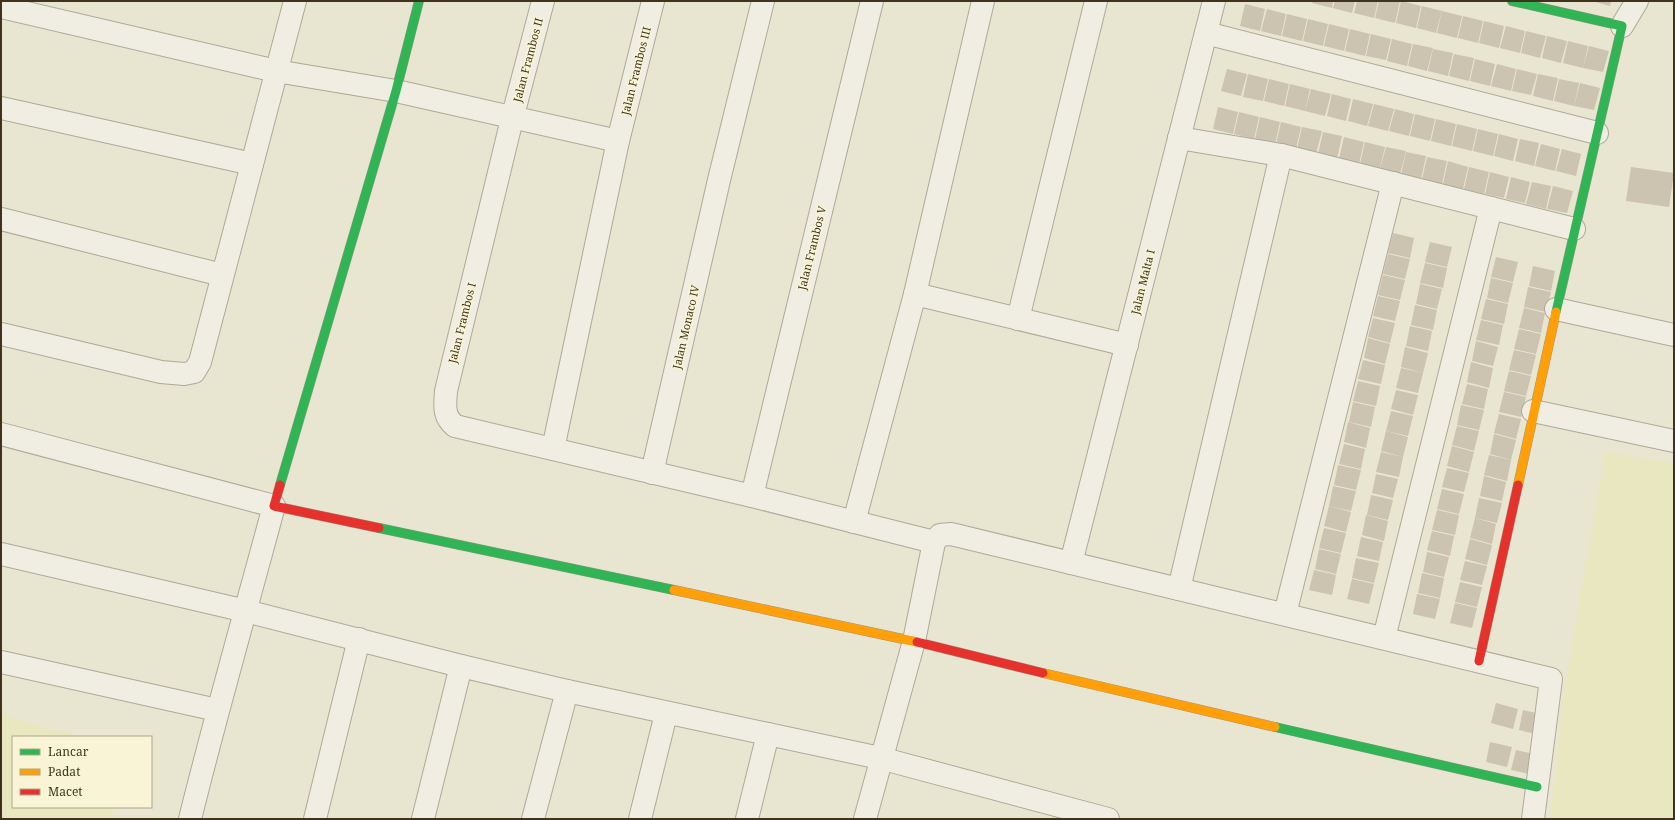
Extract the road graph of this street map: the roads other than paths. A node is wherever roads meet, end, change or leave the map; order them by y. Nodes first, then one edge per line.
1 (295, 1) edge
2 (419, 1) edge
3 (543, 1) edge
4 (653, 1) edge
5 (763, 1) edge
6 (872, 1) edge
7 (983, 1) edge
8 (1096, 1) edge
9 (1214, 1) edge
10 (1512, 1) edge
11 (1637, 1) edge
12 (1, 7) edge
13 (1622, 26) junction
14 (1206, 33) junction
15 (276, 71) junction
16 (396, 91) junction
17 (1, 108) edge
18 (512, 119) junction
19 (1597, 134) junction
20 (1179, 138) junction
21 (618, 141) junction
22 (1281, 155) junction
23 (252, 164) junction
24 (1393, 183) junction
25 (1492, 208) junction
26 (1, 219) edge
27 (1574, 228) junction
28 (222, 274) junction
29 (915, 294) junction
30 (1556, 309) junction
31 (1018, 319) junction
32 (1, 334) edge
33 (1674, 335) edge
34 (1127, 345) junction
35 (1533, 411) junction
36 (1, 434) edge
37 (1674, 441) edge
38 (553, 449) junction
39 (652, 473) junction
40 (752, 496) junction
41 (274, 506) junction
42 (854, 522) junction
43 (934, 542) junction
44 (1, 554) edge
45 (1071, 563) junction
46 (1179, 589) junction
47 (246, 611) junction
48 (1285, 614) junction
49 (1384, 638) junction
50 (359, 639) junction
51 (914, 640) junction
52 (1479, 661) junction
53 (1, 662) edge
54 (461, 666) junction
55 (567, 691) junction
56 (217, 710) junction
57 (666, 714) junction
58 (768, 734) junction
59 (880, 758) junction
60 (1537, 787) junction
61 (1096, 818) edge
62 (190, 819) edge
63 (315, 819) edge
64 (422, 819) edge
65 (533, 819) edge
66 (640, 819) edge
67 (747, 819) edge
68 (865, 819) edge
69 (1533, 819) edge

1 - 15 street
2 - 16 street
3 - 18 street, Jalan Frambos II
4 - 21 street, Jalan Frambos III
5 - 39 street, Jalan Monaco IV
6 - 40 street, Jalan Frambos V
7 - 29 street
8 - 31 street
9 - 14 street, Jalan Malta I
10 - 13 street
11 - 13 street
12 - 15 street
13 - 19 street
14 - 19 street
14 - 20 street, Jalan Malta I
15 - 16 street
15 - 23 street
16 - 18 street
16 - 41 street
17 - 23 street
18 - 21 street
18 - 38 street, Jalan Frambos I
19 - 27 street
20 - 22 street
20 - 34 street, Jalan Malta I
21 - 38 street, Jalan Frambos III
22 - 24 street
22 - 46 street
23 - 28 street
24 - 25 street
24 - 48 street
25 - 27 street
25 - 49 street
26 - 28 street
27 - 30 street
28 - 32 street
29 - 31 street
29 - 42 street
30 - 33 street
30 - 35 street
31 - 34 street
34 - 45 street, Jalan Malta I
35 - 37 street
35 - 52 street
36 - 41 street
38 - 39 street, Jalan Frambos I
39 - 40 street, Jalan Frambos I
40 - 42 street, Jalan Frambos I
41 - 47 street
41 - 51 street
42 - 43 street, Jalan Frambos I
43 - 45 street
43 - 51 street
44 - 47 street
45 - 46 street
46 - 48 street
47 - 50 street
47 - 56 street
48 - 49 street
49 - 52 street
50 - 54 street
50 - 63 street
51 - 59 street
51 - 60 street
52 - 60 street
53 - 56 street
54 - 55 street
54 - 64 street
55 - 57 street
55 - 65 street
56 - 62 street
57 - 58 street
57 - 66 street
58 - 59 street
58 - 67 street
59 - 61 street
59 - 68 street
60 - 69 street

